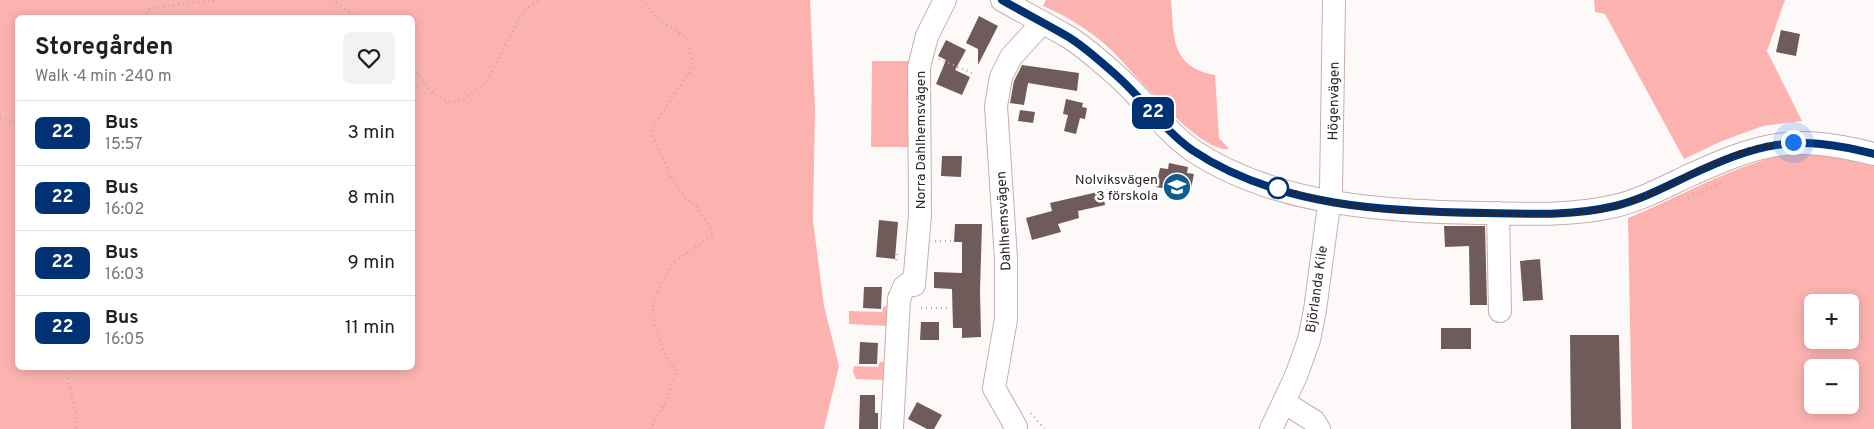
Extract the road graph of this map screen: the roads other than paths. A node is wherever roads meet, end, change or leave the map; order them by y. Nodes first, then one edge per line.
1 (944, 0) edge
2 (1002, 0) edge
3 (1334, 0) edge
4 (1042, 23) junction
5 (1874, 154) edge
6 (1330, 203) junction
7 (1498, 213) junction
8 (1500, 311) dead end
9 (1285, 403) junction
10 (1016, 426) dead end
11 (892, 429) edge
12 (1271, 429) edge
13 (1319, 429) edge

1 - 11 street, Norra Dahlhemsvägen
2 - 4 street
3 - 6 street, Högenvägen
4 - 6 street
4 - 10 street, Dahlhemsvägen
5 - 7 street
6 - 7 street
6 - 9 street, Björlanda Kile
7 - 8 street
9 - 12 street, Björlanda Kile
9 - 13 street

